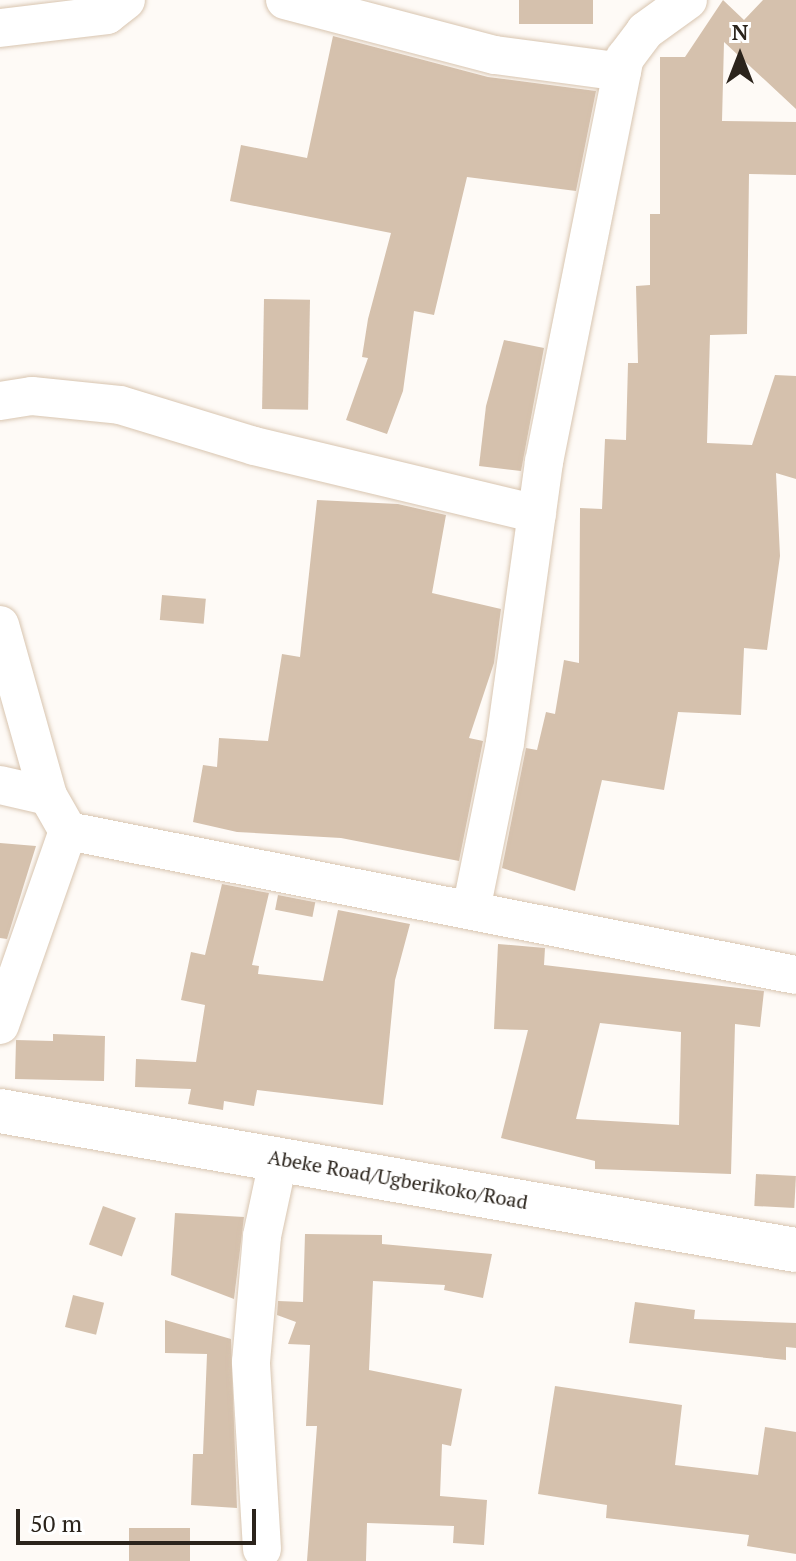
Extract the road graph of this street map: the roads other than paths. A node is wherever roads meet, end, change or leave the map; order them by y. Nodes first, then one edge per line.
1 (126, 0) edge
2 (285, 0) edge
3 (688, 0) edge
4 (0, 28) edge
5 (622, 72) junction
6 (0, 401) edge
7 (537, 514) junction
8 (0, 625) edge
9 (0, 785) edge
10 (48, 796) junction
11 (68, 831) junction
12 (471, 910) junction
13 (796, 975) edge
14 (0, 1025) edge
15 (0, 1111) edge
16 (279, 1157) junction
17 (796, 1250) edge
18 (262, 1549) dead end

1 - 4 street
2 - 5 street
3 - 5 street
5 - 7 street
6 - 7 street
7 - 12 street
8 - 10 street
9 - 10 street
10 - 11 street
11 - 12 street
11 - 14 street
12 - 13 street
15 - 16 street, Abeke Road/Ugberikoko/Road
16 - 17 street, Abeke Road/Ugberikoko/Road
16 - 18 street

